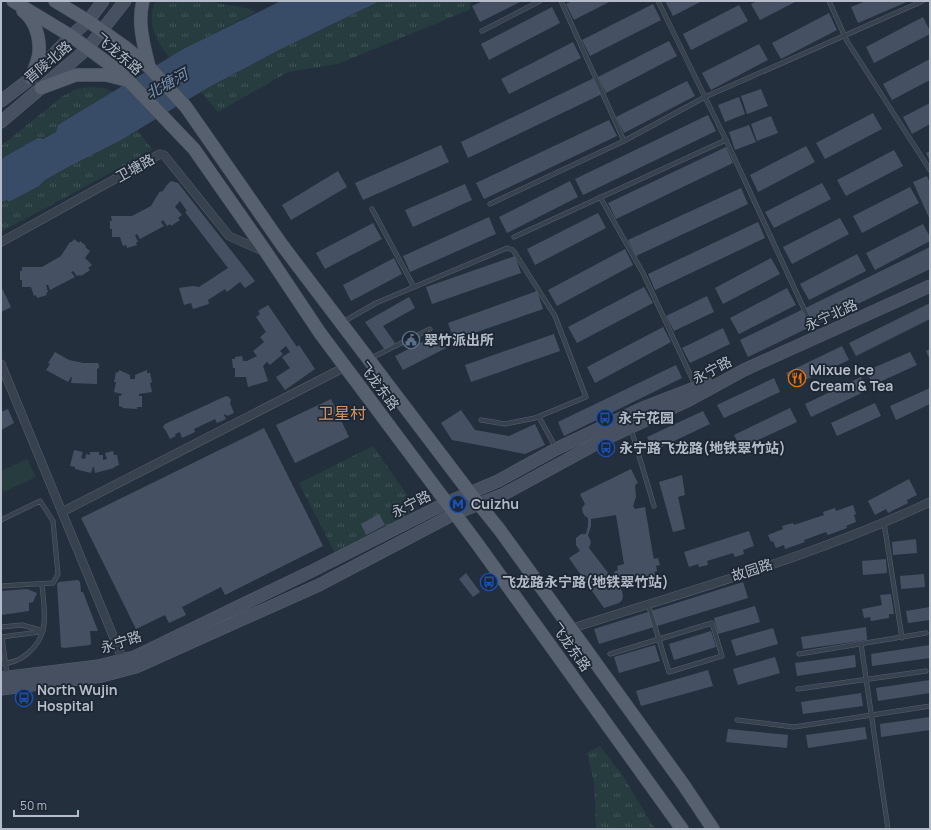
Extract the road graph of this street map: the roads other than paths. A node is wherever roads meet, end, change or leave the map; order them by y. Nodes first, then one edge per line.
1 (12, 1) edge
2 (55, 1) edge
3 (103, 1) edge
4 (125, 1) edge
5 (143, 1) edge
6 (540, 1) edge
7 (561, 1) edge
8 (658, 1) edge
9 (829, 1) edge
10 (923, 1) edge
11 (88, 21) junction
12 (102, 31) junction
13 (482, 31) dead end
14 (844, 35) junction
15 (71, 36) junction
16 (88, 48) junction
17 (149, 67) junction
18 (31, 78) junction
19 (128, 80) junction
20 (41, 88) junction
21 (705, 97) junction
22 (1, 101) edge
23 (1, 122) edge
24 (726, 140) junction
25 (624, 141) junction
26 (930, 170) edge
27 (600, 197) junction
28 (490, 204) dead end
29 (372, 208) dead end
30 (514, 237) dead end
31 (1, 242) edge
32 (266, 252) junction
33 (930, 286) edge
34 (414, 287) junction
35 (341, 323) junction
36 (430, 329) dead end
37 (817, 337) junction
38 (369, 360) junction
39 (1, 364) edge
40 (345, 368) junction
41 (744, 370) junction
42 (696, 387) junction
43 (539, 417) junction
44 (481, 420) dead end
45 (630, 427) junction
46 (557, 449) junction
47 (470, 493) junction
48 (930, 502) edge
49 (446, 503) junction
50 (479, 505) junction
51 (654, 506) dead end
52 (62, 512) junction
53 (454, 514) junction
54 (1, 520) edge
55 (884, 523) junction
56 (42, 584) junction
57 (1, 586) edge
58 (648, 604) junction
59 (1, 627) edge
60 (570, 629) junction
61 (43, 631) junction
62 (926, 633) dead end
63 (2, 637) edge
64 (902, 638) junction
65 (659, 639) junction
66 (861, 644) junction
67 (610, 654) dead end
68 (799, 654) dead end
69 (123, 660) junction
70 (3, 663) edge
71 (926, 671) dead end
72 (4, 678) edge
73 (866, 679) junction
74 (1, 689) edge
75 (798, 689) dead end
76 (930, 706) edge
77 (872, 715) junction
78 (737, 720) dead end
79 (682, 829) edge
80 (714, 829) edge
81 (888, 829) edge

1 - 15 main road, 飞龙东路
1 - 18 main road
2 - 11 main road, 飞龙东路
3 - 11 main road, 晋陵北路
4 - 12 main road, 晋陵北路
5 - 17 main road
6 - 13 lane
7 - 25 lane
8 - 21 lane
9 - 14 lane
10 - 14 lane
11 - 12 main road, 飞龙东路
11 - 15 main road, 晋陵北路
12 - 16 main road, 晋陵北路
12 - 17 main road, 飞龙东路
14 - 21 lane
14 - 26 lane
15 - 16 main road, 飞龙东路
15 - 18 main road, 晋陵北路
16 - 19 main road, 飞龙东路
16 - 20 main road, 晋陵北路
17 - 35 main road, 飞龙东路
18 - 22 main road, 晋陵北路
19 - 20 main road
19 - 32 main road, 飞龙东路
20 - 23 main road, 晋陵北路
21 - 24 lane
21 - 25 lane
24 - 27 lane
24 - 37 lane
25 - 28 lane
27 - 30 lane
27 - 42 lane
29 - 34 lane
31 - 32 street, 卫塘路
32 - 40 main road, 飞龙东路
33 - 37 main road, 永宁北路
34 - 35 lane
34 - 43 lane
35 - 38 main road, 飞龙东路
36 - 38 lane
37 - 41 main road, 永宁北路
38 - 47 main road, 飞龙东路
39 - 52 street
40 - 49 main road, 飞龙东路
40 - 52 street
41 - 42 main road, 永宁路
41 - 45 main road, 永宁路
42 - 46 main road, 永宁路
43 - 44 lane
43 - 46 lane
45 - 50 main road, 永宁路
45 - 51 lane
46 - 47 main road, 永宁路
47 - 49 main road, 永宁路
47 - 50 main road, 飞龙东路
48 - 55 street, 故园路
49 - 53 main road, 飞龙东路
49 - 69 main road, 永宁路
50 - 53 main road, 永宁路
50 - 60 main road, 飞龙东路
52 - 69 street
53 - 74 main road, 永宁路
53 - 79 main road, 飞龙东路
54 - 56 lane
55 - 58 street, 故园路
55 - 64 lane
56 - 57 lane
56 - 61 lane
58 - 60 street, 故园路
58 - 65 lane
59 - 61 lane
60 - 80 main road, 飞龙东路
61 - 63 lane
61 - 70 lane
62 - 64 lane
63 - 70 lane
64 - 66 lane
65 - 65 lane
65 - 67 lane
66 - 68 lane
66 - 73 lane
69 - 72 main road, 永宁路
70 - 72 lane
71 - 73 lane
73 - 75 lane
73 - 77 lane
76 - 77 lane
77 - 78 lane
77 - 81 lane

